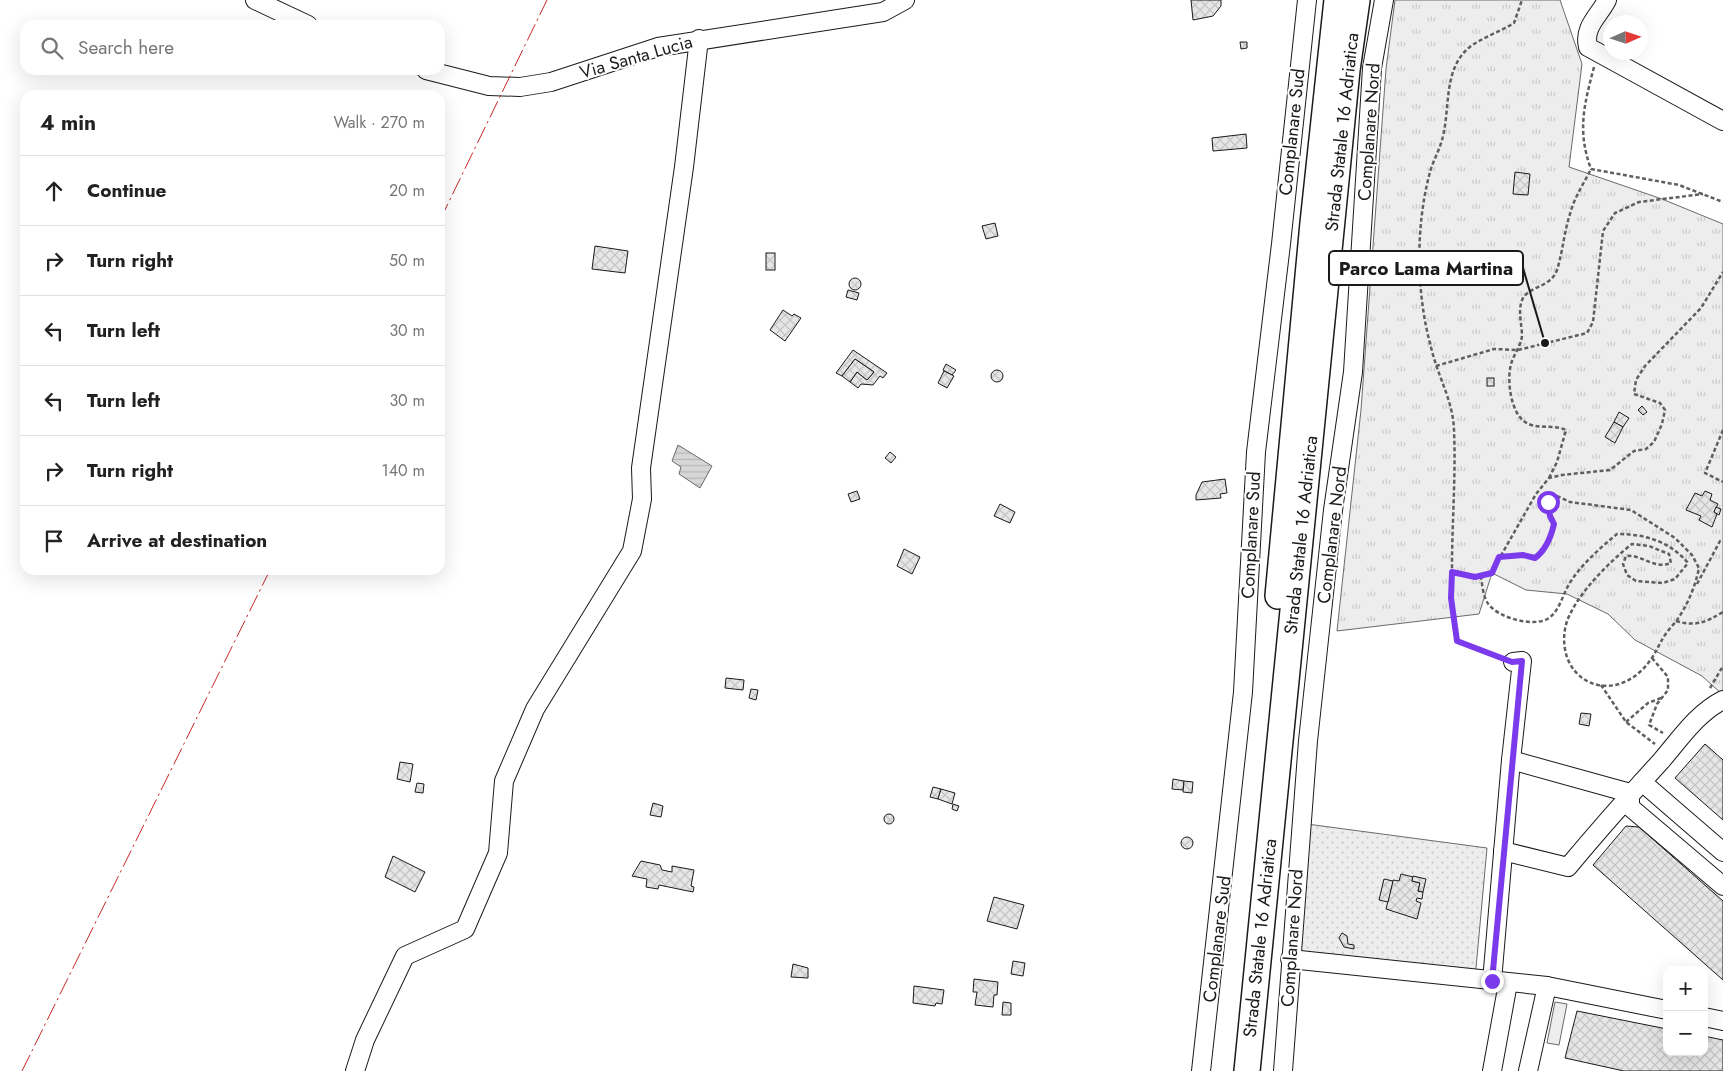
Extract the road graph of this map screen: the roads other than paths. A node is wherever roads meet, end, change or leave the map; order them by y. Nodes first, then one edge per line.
1 (255, 0) edge
2 (905, 0) edge
3 (1307, 0) edge
4 (1338, 0) edge
5 (1356, 0) edge
6 (1384, 0) edge
7 (1607, 0) edge
8 (297, 20) edge
9 (699, 39) junction
10 (445, 75) edge
11 (1723, 121) edge
12 (1512, 662) road end
13 (1716, 695) edge
14 (1511, 760) junction
15 (1636, 787) junction
16 (1503, 851) junction
17 (1723, 852) edge
18 (1723, 886) edge
19 (1290, 959) junction
20 (1500, 982) junction
21 (1547, 986) junction
22 (1663, 1009) edge
23 (1708, 1018) edge
24 (1723, 1021) edge
25 (355, 1071) edge
26 (1201, 1071) edge
27 (1232, 1071) edge
28 (1247, 1071) edge
29 (1283, 1071) edge
30 (1492, 1071) edge
31 (1528, 1071) edge

1 - 8 street
2 - 9 street, Via Santa Lucia
3 - 26 street, Complanare Sud
4 - 27 highway, Strada Statale 16 Adriatica
5 - 28 highway, Strada Statale 16 Adriatica
6 - 19 street, Complanare Nord
7 - 11 street
9 - 10 street, Via Santa Lucia
9 - 25 street
12 - 14 street
13 - 15 street
14 - 15 street
14 - 16 street
15 - 16 street
15 - 17 street
15 - 18 street
16 - 20 street
19 - 20 street
19 - 29 street, Complanare Nord
20 - 21 street
20 - 30 street
21 - 22 street
21 - 31 street
23 - 24 street

